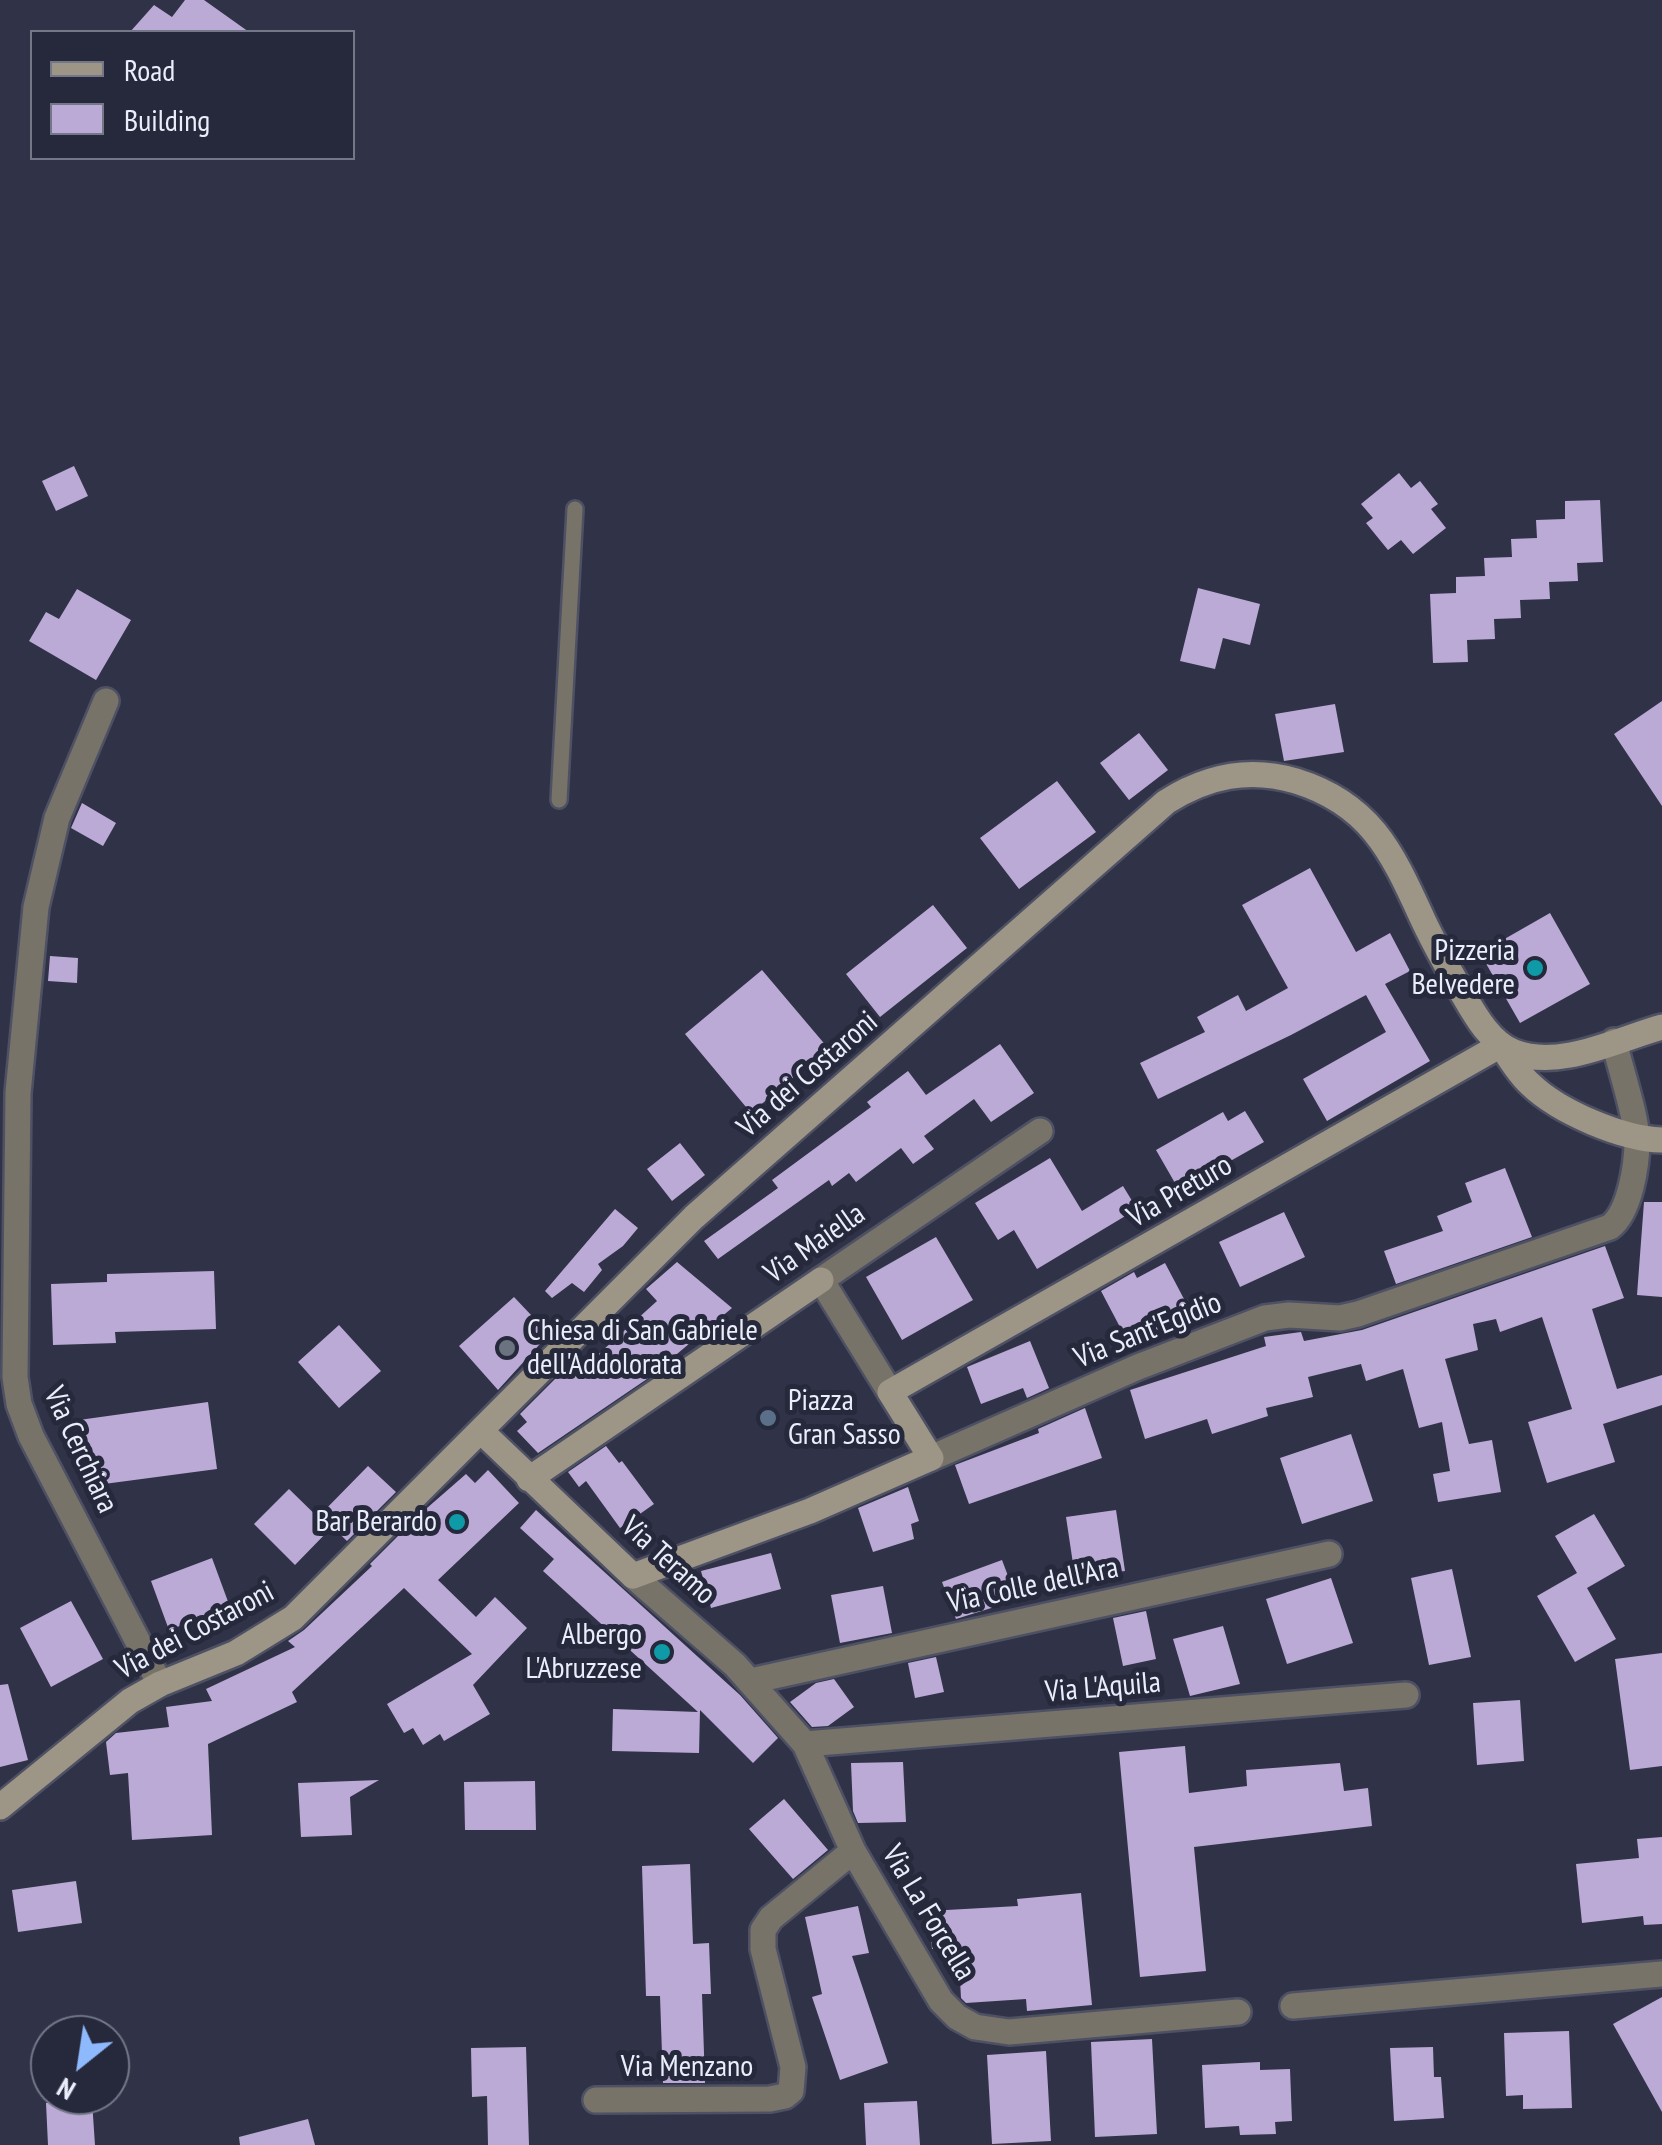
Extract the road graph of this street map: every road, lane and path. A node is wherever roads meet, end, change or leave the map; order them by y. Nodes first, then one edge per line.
1 (575, 508) dead end
2 (106, 700) dead end
3 (559, 800) dead end
4 (1662, 1027) edge
5 (1614, 1041) junction
6 (1501, 1046) junction
7 (1040, 1132) dead end
8 (1649, 1139) edge
9 (821, 1280) junction
10 (890, 1392) junction
11 (482, 1432) junction
12 (931, 1458) junction
13 (529, 1479) junction
14 (1329, 1554) dead end
15 (633, 1576) junction
16 (750, 1680) junction
17 (160, 1684) junction
18 (1406, 1696) dead end
19 (804, 1744) junction
20 (0, 1807) edge
21 (854, 1851) junction
22 (1662, 1974) edge
23 (1293, 2006) dead end
24 (1238, 2012) dead end
25 (596, 2100) dead end

1 - 3 lane
2 - 17 street, Via Cerchiara
4 - 5 street
5 - 6 street
5 - 8 street
6 - 8 street
6 - 10 street, Via Preturo
6 - 11 street, Via dei Costaroni
7 - 9 street, Via Maiella
8 - 12 street, Via Sant'Egidio
9 - 10 street
9 - 13 street, Via Maiella
10 - 12 street
11 - 13 street, Via Teramo
11 - 17 street, Via dei Costaroni
12 - 15 street, Via Sant'Egidio
13 - 15 street, Via Teramo
14 - 16 street, Via Colle dell'Ara
15 - 16 street, Via Teramo
16 - 19 street, Via Teramo
17 - 20 street, Via dei Costaroni
18 - 19 street, Via L'Aquila
19 - 21 street, Via La Forcella
21 - 24 street, Via La Forcella
21 - 25 street, Via Menzano
22 - 23 street

